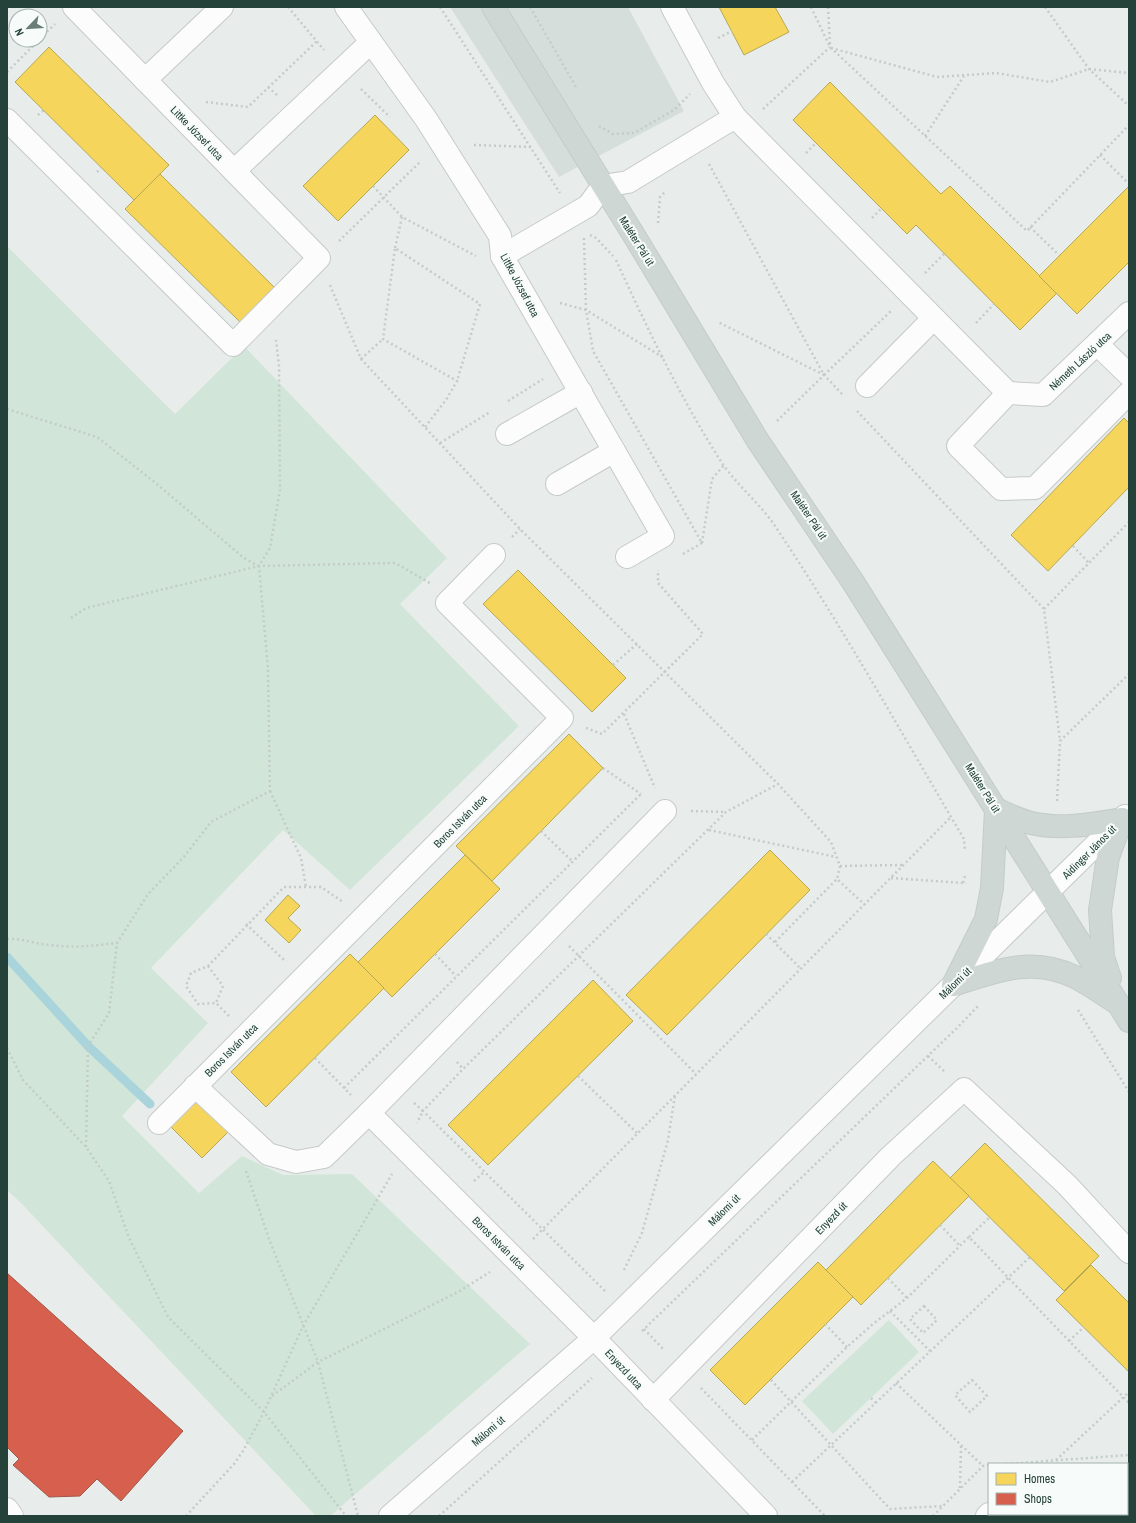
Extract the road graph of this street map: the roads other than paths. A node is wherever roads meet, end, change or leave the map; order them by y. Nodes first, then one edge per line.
1 (74, 7) edge
2 (222, 7) edge
3 (346, 7) edge
4 (492, 7) edge
5 (672, 7) edge
6 (371, 42) junction
7 (145, 80) junction
8 (735, 117) junction
9 (7, 120) edge
10 (234, 171) junction
11 (603, 186) junction
12 (502, 256) junction
13 (1129, 313) edge
14 (933, 319) junction
15 (1098, 344) junction
16 (1129, 375) edge
17 (867, 386) dead end
18 (580, 392) junction
19 (1008, 393) junction
20 (1129, 394) edge
21 (507, 434) dead end
22 (614, 451) junction
23 (557, 484) dead end
24 (494, 555) dead end
25 (627, 557) dead end
26 (996, 809) junction
27 (665, 811) road end
28 (1125, 816) edge
29 (1048, 892) junction
30 (953, 984) junction
31 (1124, 1013) edge
32 (195, 1086) junction
33 (369, 1113) junction
34 (159, 1123) dead end
35 (1129, 1252) edge
36 (594, 1338) junction
37 (653, 1400) junction
38 (7, 1509) edge
39 (12, 1516) edge
40 (390, 1516) edge
41 (766, 1516) edge

1 - 7 street, Littke József utca
2 - 7 street
3 - 6 street, Littke József utca
4 - 11 main road, Maléter Pál út
5 - 8 street
6 - 10 street
6 - 12 street, Littke József utca
7 - 10 street, Littke József utca
8 - 11 street
8 - 14 street
9 - 10 street, Littke József utca
11 - 12 street
11 - 26 main road, Maléter Pál út
12 - 18 street, Littke József utca
13 - 15 street, Németh László utca
14 - 17 street
14 - 19 street
15 - 16 street
15 - 19 street, Németh László utca
18 - 21 street
18 - 22 street, Littke József utca
19 - 20 street
22 - 23 street
22 - 25 street, Littke József utca
24 - 32 street, Boros István utca
26 - 28 main road
26 - 29 main road, Maléter Pál út
26 - 30 main road
27 - 33 street, Boros István utca
28 - 29 street, Aidinger János út
28 - 31 main road
29 - 30 street, Málomi út
29 - 31 main road, Maléter Pál út
30 - 31 main road
30 - 36 street, Málomi út
32 - 33 street, Boros István utca
32 - 34 street, Boros István utca
33 - 36 street, Boros István utca
35 - 37 street, Enyezd út
36 - 37 street, Enyezd utca
36 - 40 street, Málomi út
37 - 41 street
38 - 39 street

